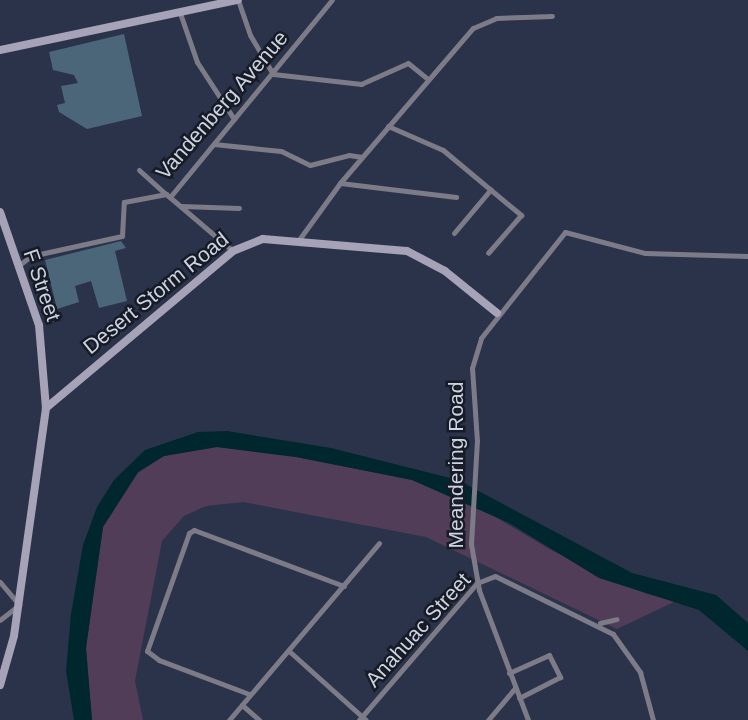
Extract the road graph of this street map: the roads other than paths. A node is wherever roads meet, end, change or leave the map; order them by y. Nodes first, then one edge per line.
1 (238, 0) edge
2 (332, 0) edge
3 (206, 4) edge
4 (180, 13) junction
5 (552, 16) dead end
6 (0, 50) edge
7 (273, 74) junction
8 (428, 79) junction
9 (234, 119) junction
10 (388, 126) junction
11 (214, 144) junction
12 (362, 157) junction
13 (139, 170) dead end
14 (340, 183) junction
15 (491, 189) junction
16 (168, 195) junction
17 (456, 197) dead end
18 (180, 206) junction
19 (239, 208) dead end
20 (0, 212) edge
21 (1, 226) edge
22 (454, 233) dead end
23 (298, 241) junction
24 (233, 251) junction
25 (488, 253) dead end
26 (748, 256) edge
27 (18, 266) junction
28 (497, 313) junction
29 (46, 408) junction
30 (379, 543) dead end
31 (0, 582) edge
32 (477, 583) junction
33 (344, 586) junction
34 (19, 605) junction
35 (617, 619) dead end
36 (0, 620) edge
37 (600, 624) junction
38 (289, 651) junction
39 (509, 672) junction
40 (0, 685) edge
41 (515, 688) junction
42 (249, 694) junction
43 (519, 698) junction
44 (242, 705) junction
45 (362, 719) edge
46 (229, 720) edge
47 (259, 720) edge
48 (488, 720) edge
49 (528, 720) edge
50 (653, 720) edge

1 - 3 street
1 - 7 street
2 - 7 street, Vandenberg Avenue
3 - 4 street
4 - 6 street
4 - 9 street
5 - 8 street
7 - 8 street
7 - 9 street, Vandenberg Avenue
8 - 10 street
9 - 11 street, Vandenberg Avenue
10 - 12 street
10 - 15 street
11 - 12 street
11 - 16 street, Vandenberg Avenue
12 - 14 street
13 - 16 street
14 - 17 street
14 - 23 street
15 - 22 street
15 - 25 street
16 - 18 street
16 - 27 street, Vandenberg Avenue
18 - 19 street
18 - 24 street
20 - 21 street, F Street
21 - 27 street, F Street
23 - 24 street, Desert Storm Road
23 - 28 street, Desert Storm Road
24 - 29 street, Desert Storm Road
26 - 28 street, Meandering Road
27 - 29 street, F Street
28 - 32 street, Meandering Road
29 - 34 street, F Street
30 - 33 street
31 - 34 street
32 - 37 street, Anahuac Street
32 - 39 street, Meandering Road
32 - 45 street, Anahuac Street
33 - 38 street
33 - 42 street
34 - 36 street
34 - 40 street, F Street
35 - 37 street
37 - 50 street, Anahuac Street
38 - 42 street
38 - 45 street
39 - 41 street, Meandering Road
39 - 43 street
41 - 43 street, Meandering Road
41 - 48 street
42 - 44 street
43 - 49 street, Meandering Road
44 - 46 street
44 - 47 street

